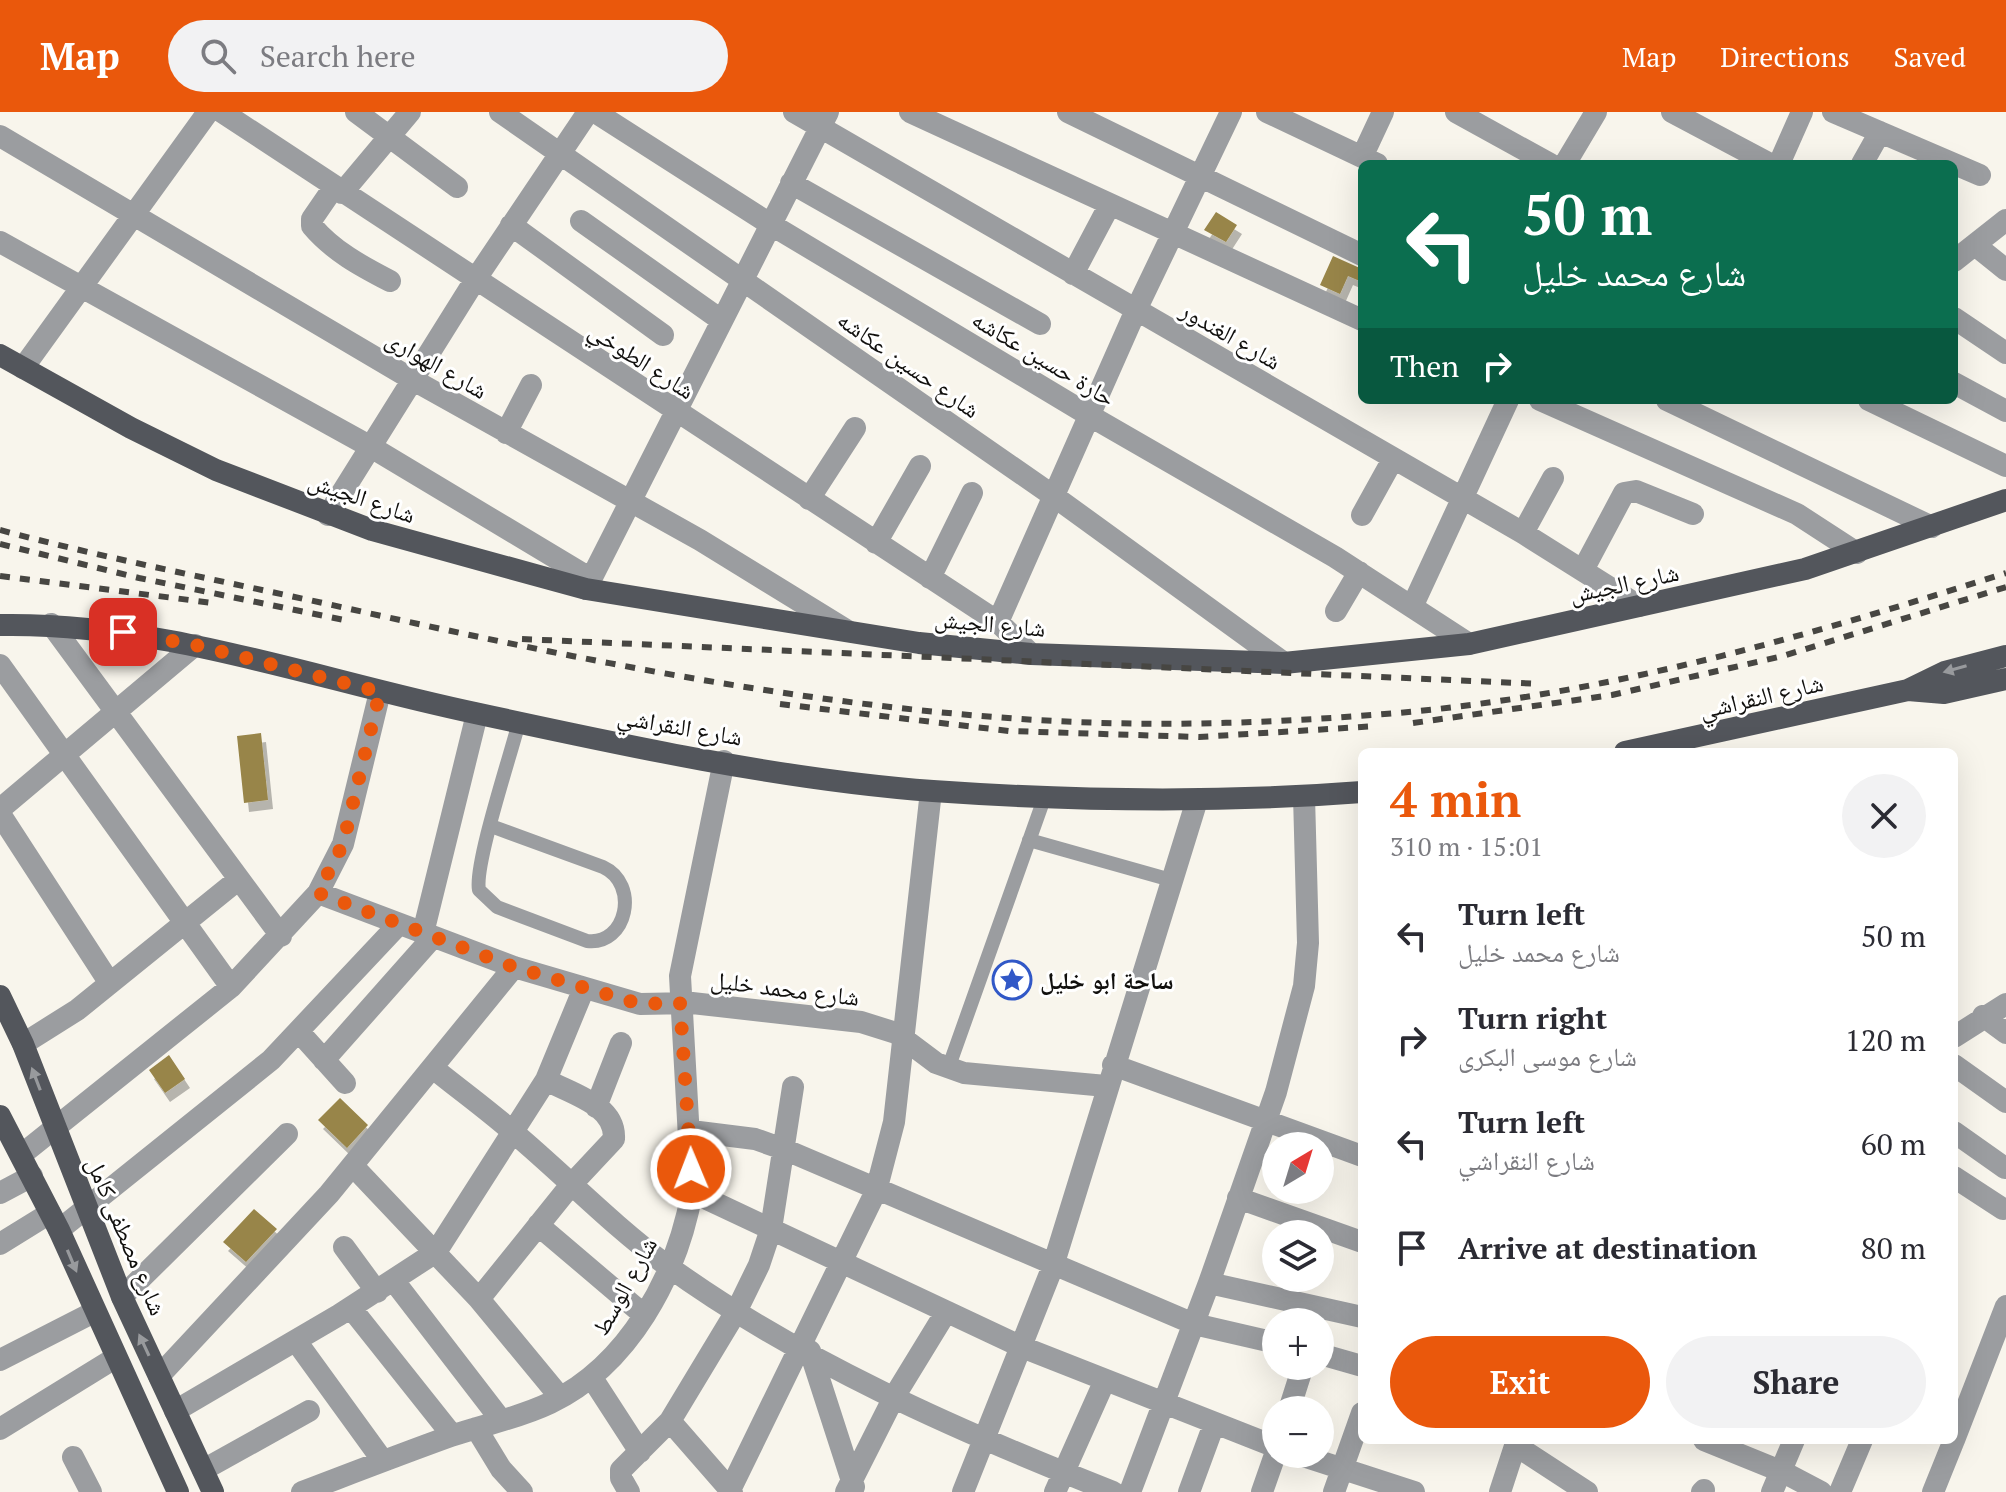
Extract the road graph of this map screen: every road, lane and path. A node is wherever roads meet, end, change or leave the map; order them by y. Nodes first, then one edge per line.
1 (208, 112) edge
2 (222, 112) edge
3 (356, 112) edge
4 (410, 112) edge
5 (500, 112) edge
6 (588, 112) edge
7 (595, 112) edge
8 (794, 112) edge
9 (910, 112) edge
10 (1068, 112) edge
11 (1231, 112) edge
12 (1267, 112) edge
13 (1383, 112) edge
14 (1456, 112) edge
15 (1596, 112) edge
16 (1672, 112) edge
17 (1802, 112) edge
18 (1833, 112) edge
19 (824, 120) edge
20 (1880, 132) junction
21 (0, 136) edge
22 (388, 136) junction
23 (558, 154) junction
24 (1920, 157) edge
25 (1367, 160) edge
26 (1369, 160) edge
27 (1543, 160) edge
28 (1567, 160) edge
29 (1762, 160) edge
30 (1781, 160) edge
31 (1864, 160) edge
32 (1958, 168) edge
33 (1980, 175) dead end
34 (1200, 179) junction
35 (791, 183) junction
36 (457, 187) dead end
37 (338, 190) junction
38 (1109, 206) junction
39 (134, 215) junction
40 (2006, 220) edge
41 (581, 221) dead end
42 (770, 224) junction
43 (511, 225) junction
44 (1173, 235) junction
45 (0, 242) edge
46 (1975, 245) junction
47 (1358, 253) edge
48 (1958, 258) edge
49 (2006, 270) edge
50 (1073, 274) junction
51 (475, 280) junction
52 (742, 280) junction
53 (390, 281) dead end
54 (81, 288) junction
55 (1136, 310) junction
56 (1358, 318) edge
57 (721, 320) junction
58 (1958, 321) edge
59 (1040, 324) dead end
60 (663, 335) dead end
61 (2006, 353) edge
62 (0, 355) edge
63 (23, 368) junction
64 (415, 381) junction
65 (531, 385) dead end
66 (1958, 385) edge
67 (1506, 404) edge
68 (1549, 404) edge
69 (1675, 404) edge
70 (1877, 404) edge
71 (2006, 411) edge
72 (674, 412) junction
73 (1092, 417) junction
74 (855, 428) dead end
75 (506, 433) junction
76 (371, 447) junction
77 (1393, 459) junction
78 (920, 466) dead end
79 (2006, 466) edge
80 (1553, 478) dead end
81 (972, 493) dead end
82 (1055, 497) junction
83 (1461, 498) junction
84 (809, 499) junction
85 (2006, 500) edge
86 (629, 503) junction
87 (1693, 514) dead end
88 (328, 515) junction
89 (1362, 515) dead end
90 (1932, 527) junction
91 (1523, 533) junction
92 (876, 543) junction
93 (1857, 553) junction
94 (1583, 570) junction
95 (1359, 572) junction
96 (930, 578) junction
97 (588, 584) junction
98 (1639, 606) junction
99 (1412, 607) junction
100 (1336, 611) dead end
101 (998, 622) junction
102 (51, 624) junction
103 (0, 625) edge
104 (851, 633) junction
105 (1469, 644) junction
106 (195, 645) junction
107 (1031, 654) junction
108 (2006, 656) edge
109 (1284, 663) junction
110 (0, 665) edge
111 (2006, 679) edge
112 (1908, 690) junction
113 (380, 692) junction
114 (115, 712) junction
115 (477, 714) junction
116 (519, 722) junction
117 (1643, 748) edge
118 (65, 756) junction
119 (724, 761) junction
120 (931, 791) junction
121 (1358, 792) edge
122 (1045, 796) junction
123 (1304, 796) junction
124 (1197, 800) junction
125 (0, 812) edge
126 (491, 826) junction
127 (1029, 840) junction
128 (239, 879) junction
129 (1171, 880) junction
130 (318, 893) junction
131 (184, 922) junction
132 (399, 924) junction
133 (428, 935) junction
134 (281, 936) junction
135 (514, 967) junction
136 (109, 982) junction
137 (231, 987) junction
138 (584, 988) junction
139 (0, 996) edge
140 (680, 1003) junction
141 (2006, 1004) edge
142 (1983, 1016) junction
143 (300, 1033) junction
144 (2006, 1033) edge
145 (0, 1034) edge
146 (1958, 1034) edge
147 (905, 1040) junction
148 (621, 1043) dead end
149 (23, 1044) junction
150 (324, 1060) junction
151 (433, 1068) junction
152 (1958, 1068) edge
153 (948, 1069) junction
154 (1109, 1075) junction
155 (546, 1080) junction
156 (345, 1083) dead end
157 (793, 1087) dead end
158 (2006, 1102) edge
159 (596, 1107) junction
160 (0, 1116) edge
161 (1266, 1121) junction
162 (55, 1129) junction
163 (691, 1131) junction
164 (287, 1134) dead end
165 (515, 1134) junction
166 (1958, 1135) edge
167 (786, 1150) junction
168 (21, 1155) junction
169 (1358, 1155) edge
170 (353, 1166) junction
171 (2005, 1168) edge
172 (32, 1176) junction
173 (1958, 1180) edge
174 (570, 1186) junction
175 (876, 1191) junction
176 (692, 1192) junction
177 (0, 1193) edge
178 (1238, 1198) junction
179 (2003, 1209) dead end
180 (86, 1211) junction
181 (55, 1222) junction
182 (538, 1225) junction
183 (771, 1229) junction
184 (1358, 1241) edge
185 (0, 1244) edge
186 (344, 1247) dead end
187 (436, 1252) junction
188 (843, 1263) junction
189 (668, 1266) junction
190 (1053, 1266) junction
191 (1209, 1283) junction
192 (386, 1286) junction
193 (122, 1297) junction
194 (479, 1299) junction
195 (2006, 1306) edge
196 (351, 1308) junction
197 (737, 1310) junction
198 (94, 1312) junction
199 (946, 1312) junction
200 (644, 1315) junction
201 (1358, 1316) edge
202 (1194, 1324) junction
203 (1262, 1340) edge
204 (296, 1341) junction
205 (1022, 1347) junction
206 (806, 1349) junction
207 (115, 1358) junction
208 (1334, 1358) edge
209 (0, 1360) edge
210 (1358, 1365) edge
211 (159, 1376) junction
212 (592, 1378) junction
213 (1105, 1380) junction
214 (560, 1397) junction
215 (894, 1397) junction
216 (1162, 1405) junction
217 (175, 1411) junction
218 (309, 1411) dead end
219 (501, 1420) junction
220 (670, 1421) junction
221 (1214, 1424) junction
222 (1358, 1425) edge
223 (476, 1428) junction
224 (0, 1429) edge
225 (1958, 1430) edge
226 (452, 1435) junction
227 (982, 1439) junction
228 (1262, 1443) edge
229 (1515, 1444) edge
230 (1519, 1444) edge
231 (1714, 1444) edge
232 (1793, 1444) edge
233 (1860, 1444) edge
234 (1952, 1444) edge
235 (640, 1452) junction
236 (73, 1457) dead end
237 (383, 1461) junction
238 (1334, 1466) edge
239 (1270, 1468) edge
240 (1343, 1469) junction
241 (203, 1470) junction
242 (1783, 1472) junction
243 (1060, 1482) edge
244 (851, 1488) edge
245 (731, 1491) edge
246 (91, 1492) edge
247 (178, 1492) edge
248 (213, 1492) edge
249 (302, 1492) edge
250 (522, 1492) edge
251 (629, 1492) edge
252 (963, 1492) edge
253 (1113, 1492) edge
254 (1130, 1492) edge
255 (1189, 1492) edge
256 (1262, 1492) edge
257 (1334, 1492) edge
258 (1414, 1492) edge
259 (1500, 1492) edge
260 (1587, 1492) edge
261 (1772, 1492) edge
262 (1821, 1492) edge
263 (1840, 1492) edge
264 (1933, 1492) edge

1 - 39 street
2 - 37 street, شارع الطوخي
3 - 22 street
4 - 22 street
5 - 23 street, شارع حسين عكاشه
6 - 23 street
7 - 42 street, حارة حسين عكاشه
8 - 19 street, شارع الغندور
9 - 38 street
10 - 34 street
11 - 34 street
12 - 25 street
13 - 26 street
14 - 27 street
15 - 28 street
16 - 29 street
17 - 30 street
18 - 20 street
19 - 35 street
19 - 50 street, شارع الغندور
20 - 24 street
20 - 31 street
21 - 39 street, شارع الهوارى
22 - 36 street
22 - 37 street
23 - 43 street
23 - 52 street, شارع حسين عكاشه
32 - 33 street
34 - 44 street
34 - 47 street
35 - 42 street
35 - 59 street
37 - 51 street, شارع الطوخي
37 - 53 street
38 - 44 street
38 - 50 street
39 - 54 street
39 - 64 street, شارع الهوارى
40 - 46 street
41 - 57 street
42 - 52 street
42 - 73 street, حارة حسين عكاشه
43 - 51 street
43 - 60 street
44 - 55 street
44 - 56 street
45 - 54 street
46 - 48 street
46 - 49 street
50 - 55 street, شارع الغندور
51 - 64 street
51 - 72 street, شارع الطوخي
52 - 57 street
52 - 82 street, شارع حسين عكاشه
54 - 63 street
54 - 76 street
55 - 73 street
55 - 77 street, شارع الغندور
57 - 72 street
58 - 61 street
62 - 63 main road, شارع الجيش
63 - 88 main road, شارع الجيش
64 - 75 street, شارع الهوارى
64 - 76 street
65 - 75 street
66 - 71 street
67 - 83 street
68 - 93 street
69 - 90 street
70 - 79 street
72 - 84 street, شارع الطوخي
72 - 86 street
73 - 82 street
73 - 95 street, حارة حسين عكاشه
74 - 84 street
75 - 86 street, شارع الهوارى
76 - 88 street
76 - 97 street
77 - 83 street, شارع الغندور
77 - 89 street
78 - 92 street
80 - 91 street
81 - 96 street
82 - 101 street
82 - 109 street, شارع حسين عكاشه
83 - 91 street, شارع الغندور
83 - 99 street
84 - 92 street, شارع الطوخي
85 - 90 main road, شارع الجيش
86 - 97 street
86 - 104 street, شارع الهوارى
87 - 94 street
88 - 97 main road, شارع الجيش
90 - 93 main road, شارع الجيش
91 - 94 street, شارع الغندور
92 - 96 street, شارع الطوخي
93 - 98 main road, شارع الجيش
94 - 98 street, شارع الغندور
95 - 99 street, حارة حسين عكاشه
95 - 100 street
96 - 101 street, شارع الطوخي
97 - 104 main road, شارع الجيش
98 - 105 main road, شارع الجيش
99 - 105 street, حارة حسين عكاشه
101 - 107 street, شارع الطوخي
102 - 103 main road, شارع النقراشي
102 - 106 main road, شارع النقراشي
102 - 114 street
104 - 107 main road, شارع الجيش
105 - 109 main road, شارع الجيش
106 - 113 main road, شارع النقراشي
106 - 114 street
107 - 109 main road, شارع الجيش
108 -> 112 main road, شارع النقراشي
110 - 118 street
111 - 112 main road, شارع النقراشي
112 - 117 main road, شارع النقراشي
113 - 115 main road, شارع النقراشي
113 - 130 street
114 - 118 street
114 - 128 street
115 - 116 main road, شارع النقراشي
115 - 133 street
116 - 119 main road, شارع النقراشي
116 - 126 lane
118 - 125 street
118 - 131 street
119 - 120 main road, شارع النقراشي
119 - 140 street, شارع الوسط
120 - 122 main road, شارع النقراشي
120 - 147 street
121 - 123 main road, شارع النقراشي
122 - 124 main road, شارع النقراشي
122 - 127 lane
123 - 124 main road, شارع النقراشي
123 - 161 street
124 - 129 street
125 - 136 street
126 - 126 lane
127 - 129 lane
127 - 153 lane
128 - 131 street
128 - 134 street
129 - 154 street
130 - 132 street, شارع محمد خليل
130 - 134 street
131 - 136 street
131 - 137 street
132 - 133 street, شارع محمد خليل
132 - 143 street
133 - 135 street, شارع محمد خليل
133 - 150 street
134 - 137 street
135 - 138 street, شارع محمد خليل
135 - 151 street
136 - 149 street
137 - 162 street
138 - 140 street, شارع محمد خليل
138 - 155 street
139 - 149 main road, شارع مصطفى كامل
140 - 147 street, شارع محمد خليل
140 - 163 street, شارع الوسط
141 - 142 street
142 - 144 street
142 - 146 street
143 - 150 street
143 - 180 street
145 - 149 main road
147 - 153 street, شارع محمد خليل
147 - 175 street
148 - 159 street
162 -> 149 main road, شارع مصطفى كامل
150 - 156 street
151 - 165 street
151 - 170 street
152 - 158 street
153 - 154 street, شارع محمد خليل
154 - 161 street, شارع محمد خليل
154 - 190 street
155 - 159 street
155 - 165 street
157 - 167 street
159 - 174 street
160 - 168 main road
161 - 169 street, شارع محمد خليل
161 - 178 street
162 - 168 street
162 - 180 main road, شارع مصطفى كامل
163 - 167 street
163 - 176 street, شارع الوسط
164 - 193 street
165 - 174 street
165 - 187 street
166 - 171 street
167 - 175 street
167 - 183 street
168 - 172 main road
170 - 187 street
170 - 211 street
172 - 177 street
172 - 181 main road
173 - 179 street
174 - 182 street
174 - 189 street
175 - 188 street
175 - 190 street
176 - 183 street
176 - 189 street, شارع الوسط
178 - 184 street
178 - 191 street
180 - 181 street
180 - 193 main road, شارع مصطفى كامل
181 - 185 street
181 -> 198 main road
182 - 194 street
182 - 200 street
183 - 188 street
183 - 197 street
186 - 192 street
187 - 192 street
187 - 194 street
188 - 199 street
188 - 206 street
189 - 197 street
189 - 200 street, شارع الوسط
190 - 202 street
190 - 205 street
191 - 201 street
191 - 202 street
192 - 196 street
192 - 219 street
211 -> 193 main road, شارع مصطفى كامل
194 - 214 street
195 - 225 street
196 - 204 street
196 - 226 street
197 - 206 street
197 - 220 street
198 - 207 main road
198 - 209 street
199 - 205 street
199 - 215 street
200 - 212 street, شارع الوسط
202 - 203 street
202 - 216 street
204 - 217 street
204 - 237 street
205 - 213 street
205 - 227 street
206 - 215 street
206 - 244 street
206 - 245 street
207 - 224 street
207 - 247 main road
208 - 210 street
211 - 217 main road, شارع مصطفى كامل
212 - 214 street, شارع الوسط
212 - 235 street
213 - 216 street
213 - 243 street
214 - 219 street, شارع الوسط
215 - 227 street
215 - 244 street
216 - 221 street
216 - 254 street
217 - 241 main road, شارع مصطفى كامل
218 - 241 street
219 - 223 street, شارع الوسط
220 - 235 street
220 - 245 street
221 - 228 street
221 - 255 street
222 - 240 street
223 - 226 street, شارع الوسط
223 - 250 street
226 - 237 street, شارع الوسط
227 - 243 street
227 - 252 street
229 - 259 street
230 - 260 street
231 - 242 street
232 - 242 street
233 - 263 street
234 - 264 street
235 - 251 street
236 - 246 street
237 - 249 street, شارع الوسط
238 - 240 street
239 - 256 street
240 - 257 street
240 - 258 street
241 - 248 main road, شارع مصطفى كامل
242 - 261 street
242 - 262 street
243 - 253 street

